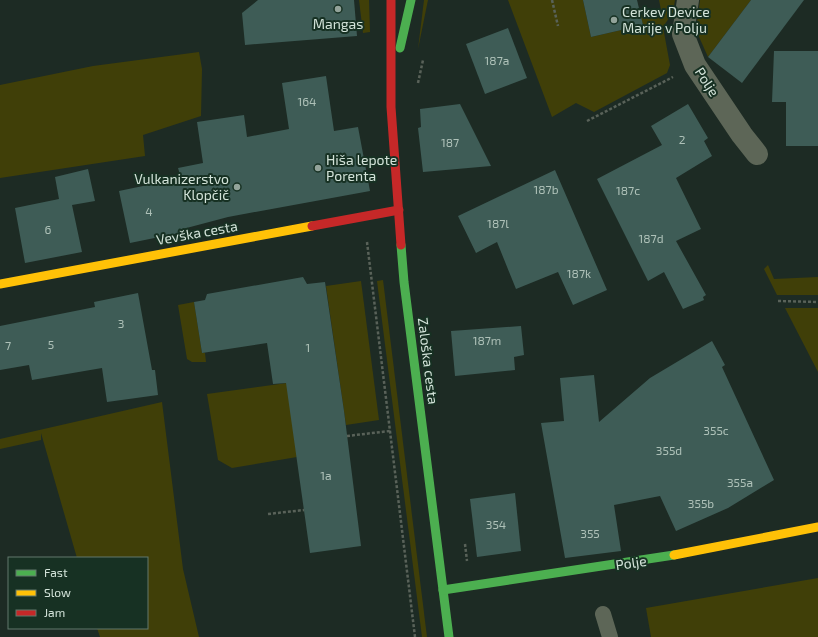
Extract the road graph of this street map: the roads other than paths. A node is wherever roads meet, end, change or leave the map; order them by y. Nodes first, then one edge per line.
1 (391, 0) edge
2 (410, 0) edge
3 (688, 0) edge
4 (391, 88) junction
5 (757, 154) dead end
6 (398, 210) junction
7 (0, 284) edge
8 (818, 527) edge
9 (443, 590) junction
10 (604, 614) dead end
11 (449, 637) edge
12 (610, 637) edge

1 - 4 street, Zaloška cesta
2 - 4 street, Zaloška cesta
3 - 5 street, Polje
4 - 6 street, Zaloška cesta
6 - 7 street, Vevška cesta
6 - 9 street, Zaloška cesta
8 - 9 street, Polje
9 - 11 street, Zaloška cesta
10 - 12 lane

